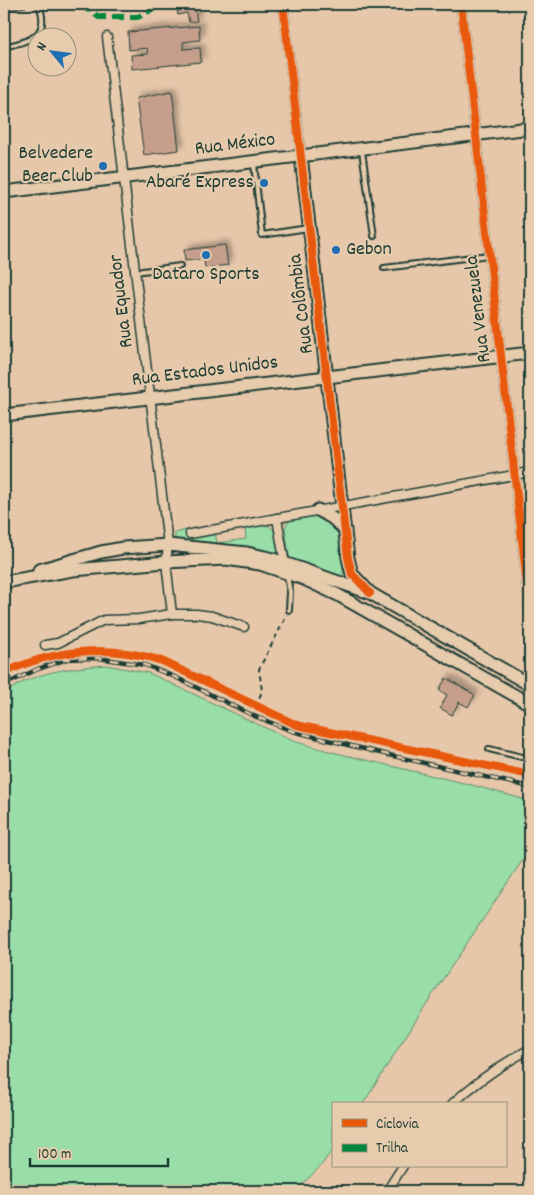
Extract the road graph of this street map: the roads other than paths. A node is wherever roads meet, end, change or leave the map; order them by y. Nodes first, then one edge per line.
1 (40, 4) edge
2 (283, 4) edge
3 (460, 4) edge
4 (107, 37) dead end
5 (4, 47) edge
6 (530, 128) edge
7 (476, 134) junction
8 (362, 148) junction
9 (301, 156) junction
10 (254, 161) junction
11 (124, 177) junction
12 (4, 192) edge
13 (309, 228) junction
14 (374, 236) dead end
15 (489, 255) junction
16 (180, 266) dead end
17 (384, 268) dead end
18 (135, 272) junction
19 (530, 353) edge
20 (501, 356) junction
21 (327, 377) junction
22 (150, 398) junction
23 (4, 415) edge
24 (530, 472) edge
25 (514, 475) junction
26 (342, 506) junction
27 (519, 509) junction
28 (318, 510) junction
29 (530, 510) edge
30 (277, 518) junction
31 (345, 530) junction
32 (190, 534) dead end
33 (168, 545) junction
34 (166, 562) junction
35 (286, 568) junction
36 (4, 582) edge
37 (370, 593) junction
38 (289, 610) road end
39 (530, 610) edge
40 (172, 614) junction
41 (244, 627) dead end
42 (45, 645) dead end
43 (530, 685) edge
44 (530, 704) edge
45 (489, 749) dead end
46 (530, 759) edge
47 (530, 1048) edge
48 (454, 1102) edge
49 (402, 1168) edge
50 (387, 1191) edge

1 - 5 lane
2 - 9 street, Rua Colômbia
3 - 7 street, Rua Venezuela
4 - 11 street, Rua Equador
6 - 7 main road, Rua México
7 - 8 main road, Rua México
7 - 15 street, Rua Venezuela
8 - 9 main road, Rua México
8 - 14 lane
9 - 10 main road, Rua México
9 - 13 main road, Rua Colômbia
10 - 11 main road, Rua México
10 - 13 lane
11 - 12 main road, Rua México
11 - 18 street, Rua Equador
13 - 21 main road, Rua Colômbia
15 - 17 lane
15 - 20 street, Rua Venezuela
16 - 18 lane
18 - 22 street, Rua Equador
19 - 20 main road, Rua Estados Unidos
20 - 21 main road, Rua Estados Unidos
20 - 25 street, Rua Venezuela
21 - 22 main road, Rua Estados Unidos
21 - 26 main road, Rua Colômbia
22 - 23 main road, Rua Estados Unidos
22 - 33 street, Rua Equador
24 - 25 street
25 - 26 street
25 - 27 street, Rua Venezuela
26 - 28 street
26 - 31 main road, Rua Colômbia
27 - 29 street
27 - 39 street, Rua Venezuela
28 - 30 street
28 - 31 main road
30 - 32 street
30 - 35 street
31 - 37 main road, Rua Colômbia
33 - 34 street, Rua Equador
33 - 35 main road
33 - 36 main road
34 - 35 main road
34 - 36 main road
34 - 40 street, Rua Equador
35 - 37 main road
35 - 38 lane
35 - 44 main road
37 - 43 main road
40 - 41 street
40 - 42 street
45 - 46 lane
47 - 48 street
49 - 50 street

